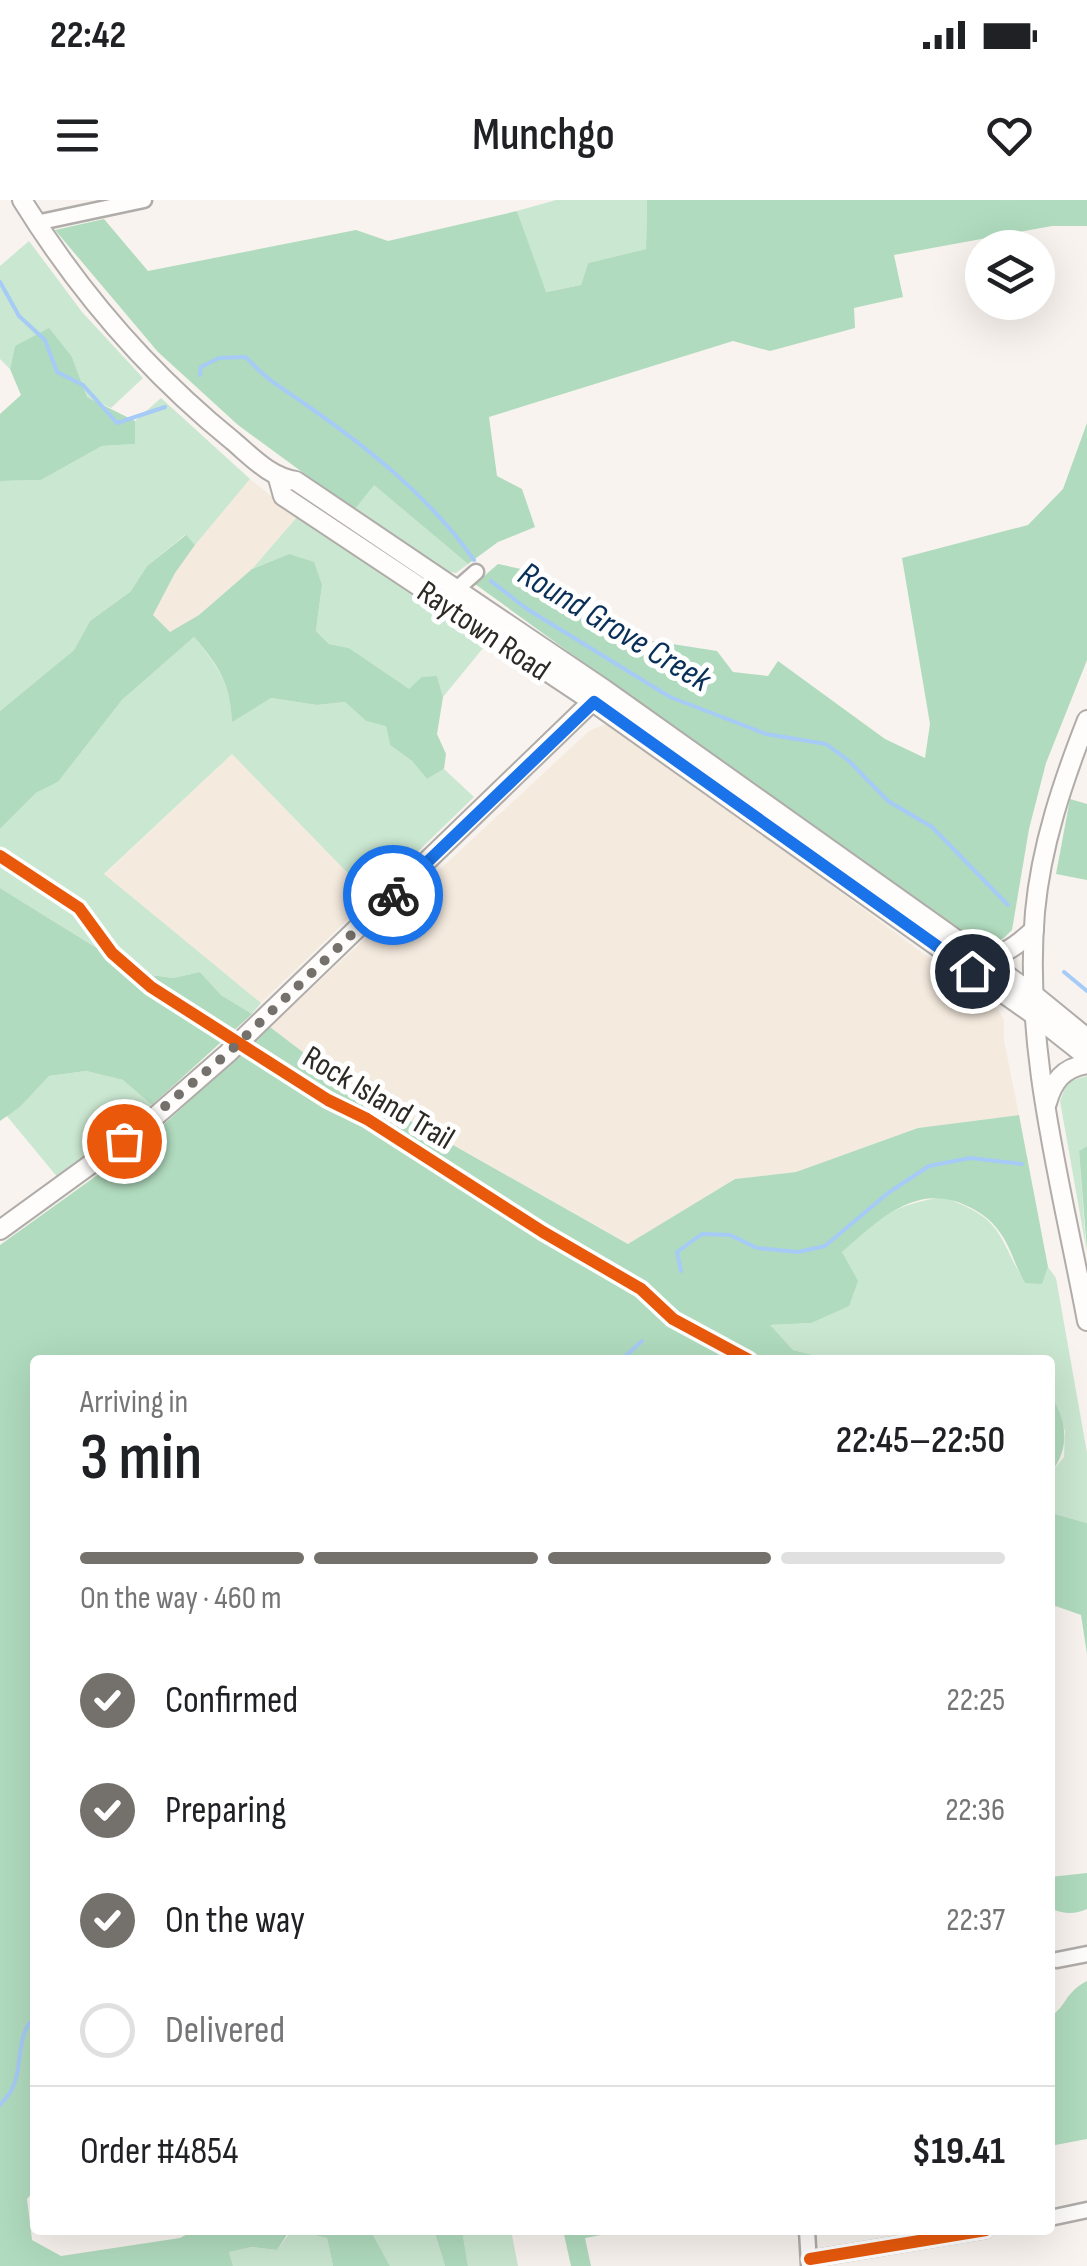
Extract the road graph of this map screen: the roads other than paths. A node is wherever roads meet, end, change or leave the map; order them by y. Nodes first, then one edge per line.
1 (22, 200) edge
2 (144, 200) edge
3 (36, 223) junction
4 (278, 478) junction
5 (476, 572) dead end
6 (456, 589) junction
7 (442, 602) junction
8 (599, 696) junction
9 (1087, 720) edge
10 (1034, 930) junction
11 (976, 954) junction
12 (1033, 994) junction
13 (1034, 1015) junction
14 (1087, 1038) edge
15 (1087, 1061) edge
16 (1047, 1104) junction
17 (0, 1230) edge
18 (1087, 1321) edge
19 (1087, 1954) edge
20 (1057, 1960) dead end
21 (1087, 2210) edge
22 (1055, 2217) edge
23 (807, 2235) edge
24 (958, 2235) edge
25 (809, 2262) edge

1 - 3 main road, Raytown Road
2 - 3 street
3 - 4 main road, Raytown Road
4 - 6 main road, Raytown Road
4 - 7 main road, Raytown Road
5 - 6 street
6 - 7 street
6 - 8 main road, Raytown Road
7 - 8 main road, Raytown Road
8 - 11 main road, Raytown Road
8 - 13 main road, Raytown Road
8 - 17 main road
9 - 10 main road
10 - 11 main road
10 - 12 main road
11 - 12 main road, Raytown Road
12 - 13 main road
12 - 14 main road, Raytown Road
13 - 15 main road, Raytown Road
13 - 16 main road
15 - 16 main road
16 - 18 main road
19 - 20 street
21 - 22 street
23 - 25 street
24 - 25 street

